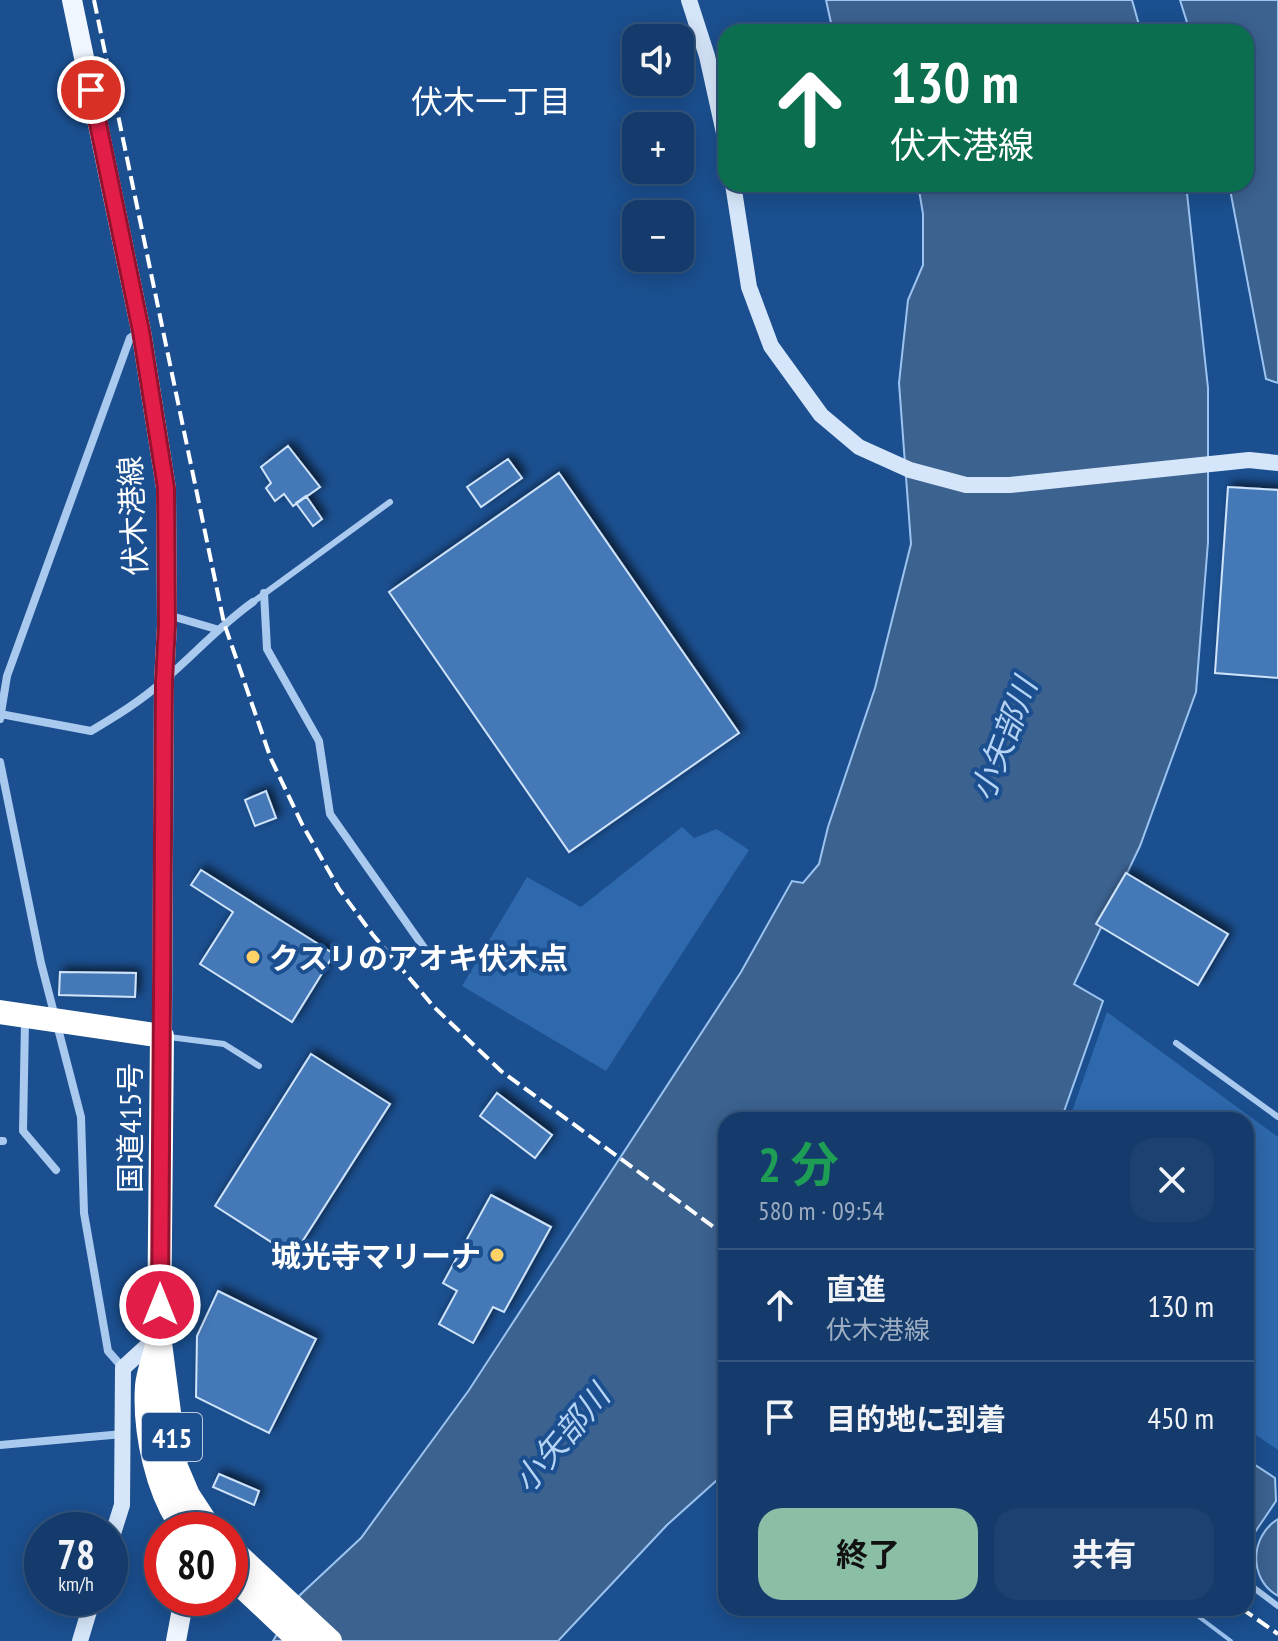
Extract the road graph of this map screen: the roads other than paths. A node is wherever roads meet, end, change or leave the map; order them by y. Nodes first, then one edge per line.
1 (72, 0) edge
2 (689, 0) edge
3 (718, 106) edge
4 (734, 192) edge
5 (141, 331) junction
6 (1278, 463) edge
7 (390, 502) dead end
8 (264, 593) junction
9 (253, 602) joint
10 (167, 615) junction
11 (216, 629) junction
12 (4, 675) edge
13 (164, 681) junction
14 (0, 716) edge
15 (0, 762) edge
16 (427, 952) dead end
17 (0, 1012) edge
18 (25, 1016) junction
19 (58, 1021) junction
20 (162, 1036) junction
21 (1176, 1043) dead end
22 (259, 1066) dead end
23 (1278, 1117) edge
24 (56, 1170) dead end
25 (159, 1335) junction
26 (123, 1368) junction
27 (123, 1434) junction
28 (0, 1445) edge
29 (120, 1512) edge
30 (194, 1512) edge
31 (248, 1572) edge
32 (248, 1577) edge
33 (1254, 1588) edge
34 (1278, 1606) edge
35 (88, 1616) edge
36 (181, 1616) edge
37 (80, 1641) edge
38 (176, 1641) edge
39 (300, 1641) edge
40 (330, 1641) edge

1 - 5 main road, 伏木港線
2 - 3 street
4 - 6 street
5 - 10 main road, 伏木港線
5 - 12 street
7 - 8 lane
8 - 9 lane
8 - 16 street
9 - 11 street
10 - 11 street
10 - 13 main road, 伏木港線
11 - 13 street
12 - 14 street
13 - 14 street
13 - 20 main road, 伏木港線
15 - 19 street
17 - 18 highway, 国道415号
18 - 19 highway, 国道415号
18 - 24 street
19 - 20 highway, 国道415号
19 - 26 street
20 - 22 lane
20 - 25 highway, 国道415号 / 415
21 - 23 lane
25 - 26 street
25 - 30 highway, 国道415号 / 415
26 - 27 street
27 - 28 street
27 - 29 street
31 - 40 highway
32 - 39 highway
33 - 34 lane
35 - 37 street
36 - 38 main road

